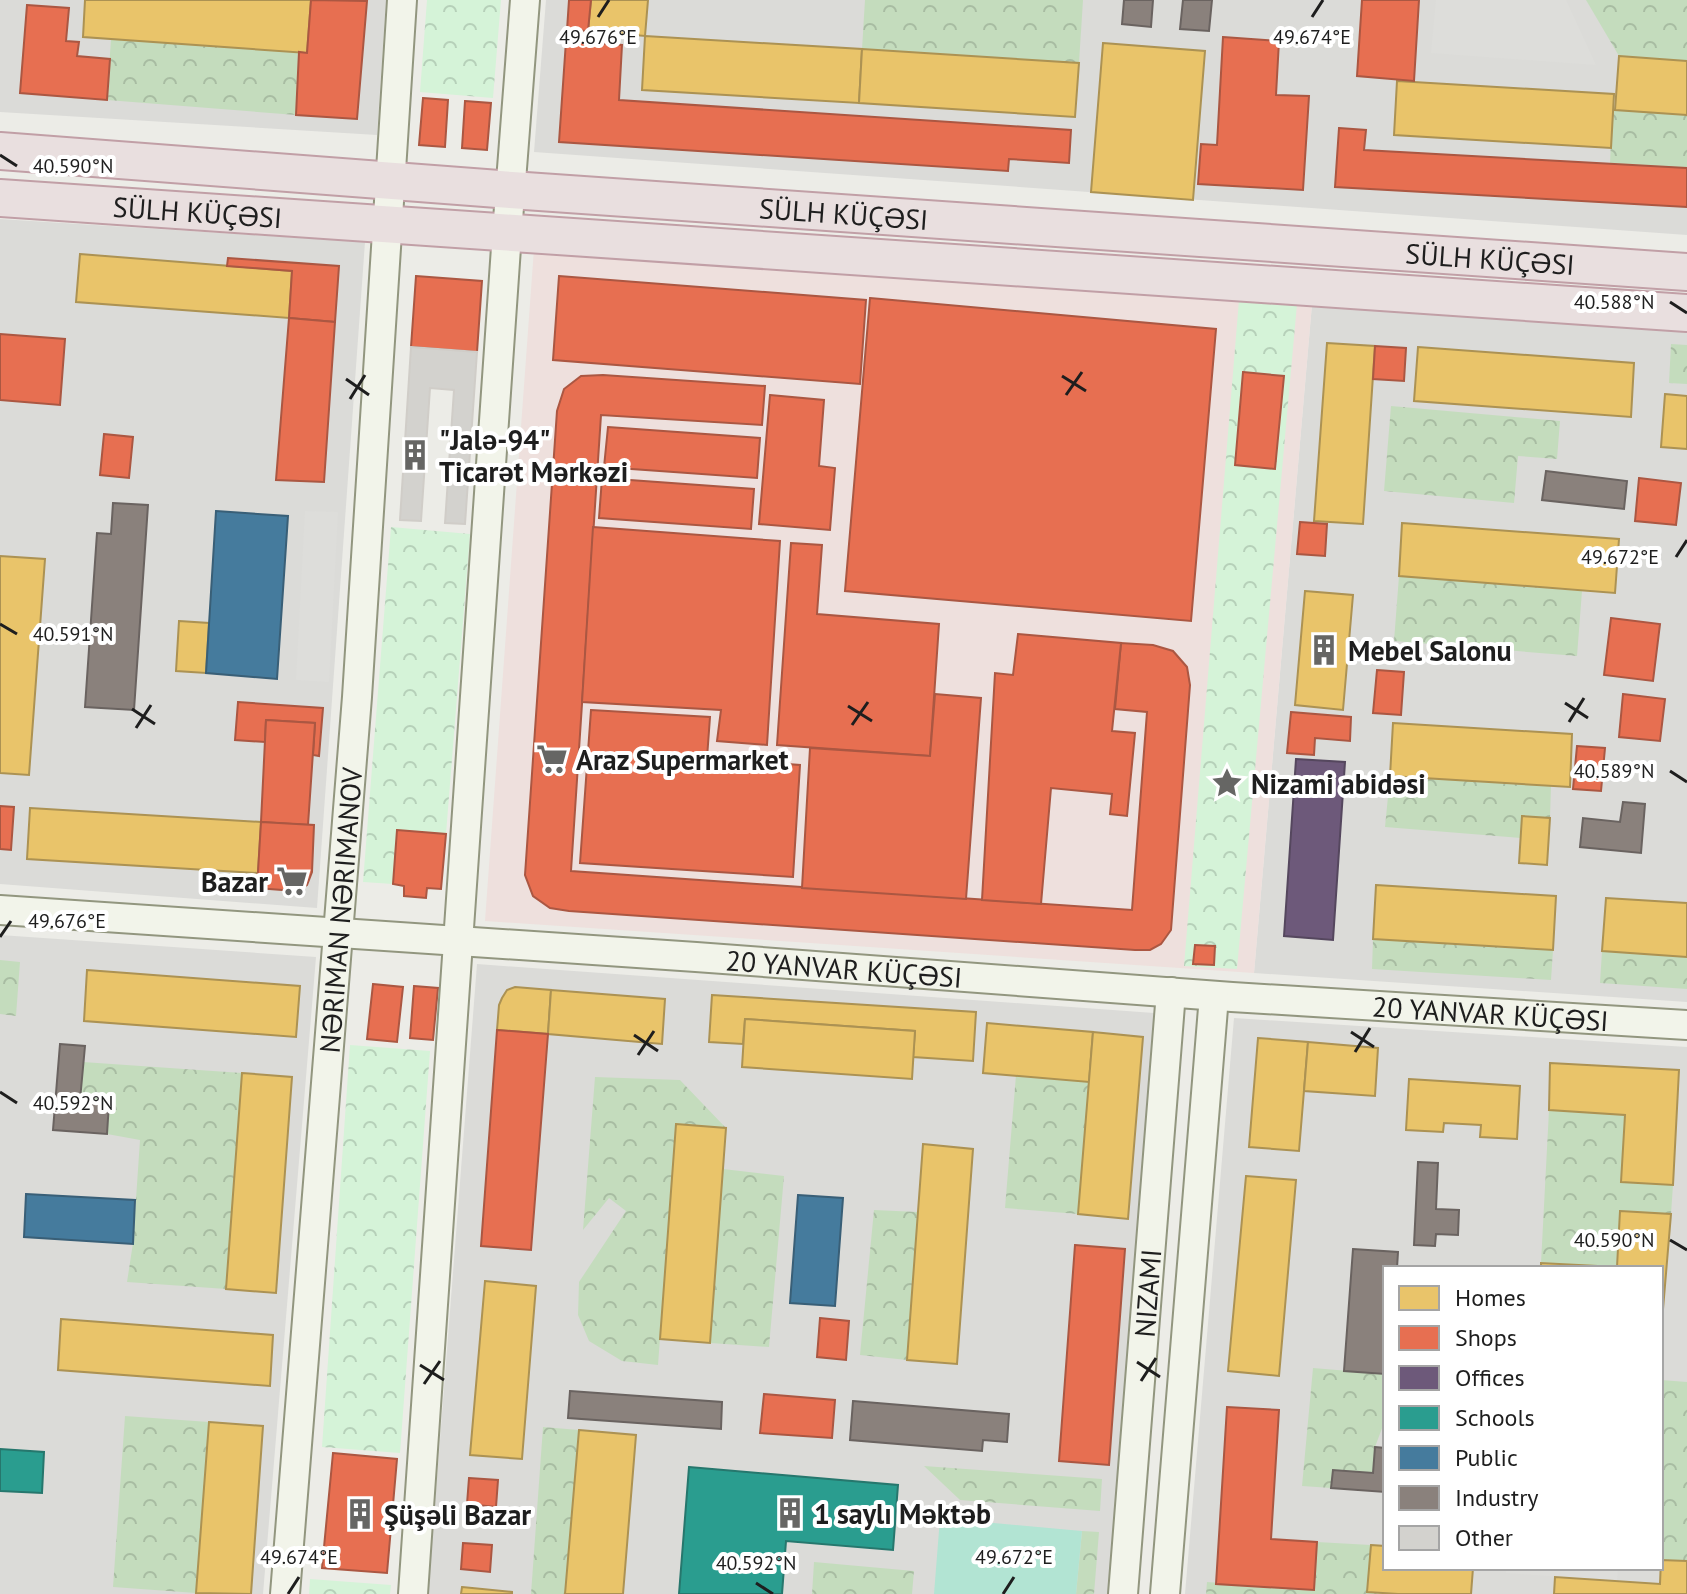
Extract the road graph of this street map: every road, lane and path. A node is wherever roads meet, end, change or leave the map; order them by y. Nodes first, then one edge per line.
1 (402, 0) edge
2 (525, 0) edge
3 (0, 151) edge
4 (183, 166) junction
5 (389, 181) junction
6 (511, 190) junction
7 (0, 198) edge
8 (180, 210) junction
9 (387, 225) junction
10 (507, 233) junction
11 (1687, 272) edge
12 (1687, 313) edge
13 (0, 910) edge
14 (338, 933) junction
15 (458, 942) junction
16 (1171, 992) junction
17 (1214, 996) junction
18 (1687, 1025) edge
19 (285, 1594) edge
20 (413, 1594) edge
21 (1123, 1594) edge
22 (1165, 1594) edge

1 - 5 main road
2 - 6 main road
3 - 4 highway, SÜLH KÜÇƏSI
4 - 5 highway, SÜLH KÜÇƏSI
4 - 8 highway
5 - 6 highway, SÜLH KÜÇƏSI
5 - 9 main road, NƏRIMAN NƏRIMANOV
6 - 10 main road
6 - 11 highway, SÜLH KÜÇƏSI
7 - 8 highway, SÜLH KÜÇƏSI
8 - 9 highway, SÜLH KÜÇƏSI
9 - 10 highway, SÜLH KÜÇƏSI
9 - 14 main road, NƏRIMAN NƏRIMANOV
10 - 12 highway, SÜLH KÜÇƏSI
10 - 15 main road
13 - 14 main road, 20 YANVAR KÜÇƏSI
14 - 15 main road, 20 YANVAR KÜÇƏSI
14 - 19 main road, NƏRIMAN NƏRIMANOV
15 - 16 main road, 20 YANVAR KÜÇƏSI
15 - 20 main road
16 - 17 main road, 20 YANVAR KÜÇƏSI
16 - 21 main road, NIZAMI
17 - 18 main road, 20 YANVAR KÜÇƏSI
17 - 22 main road, NIZAMI

